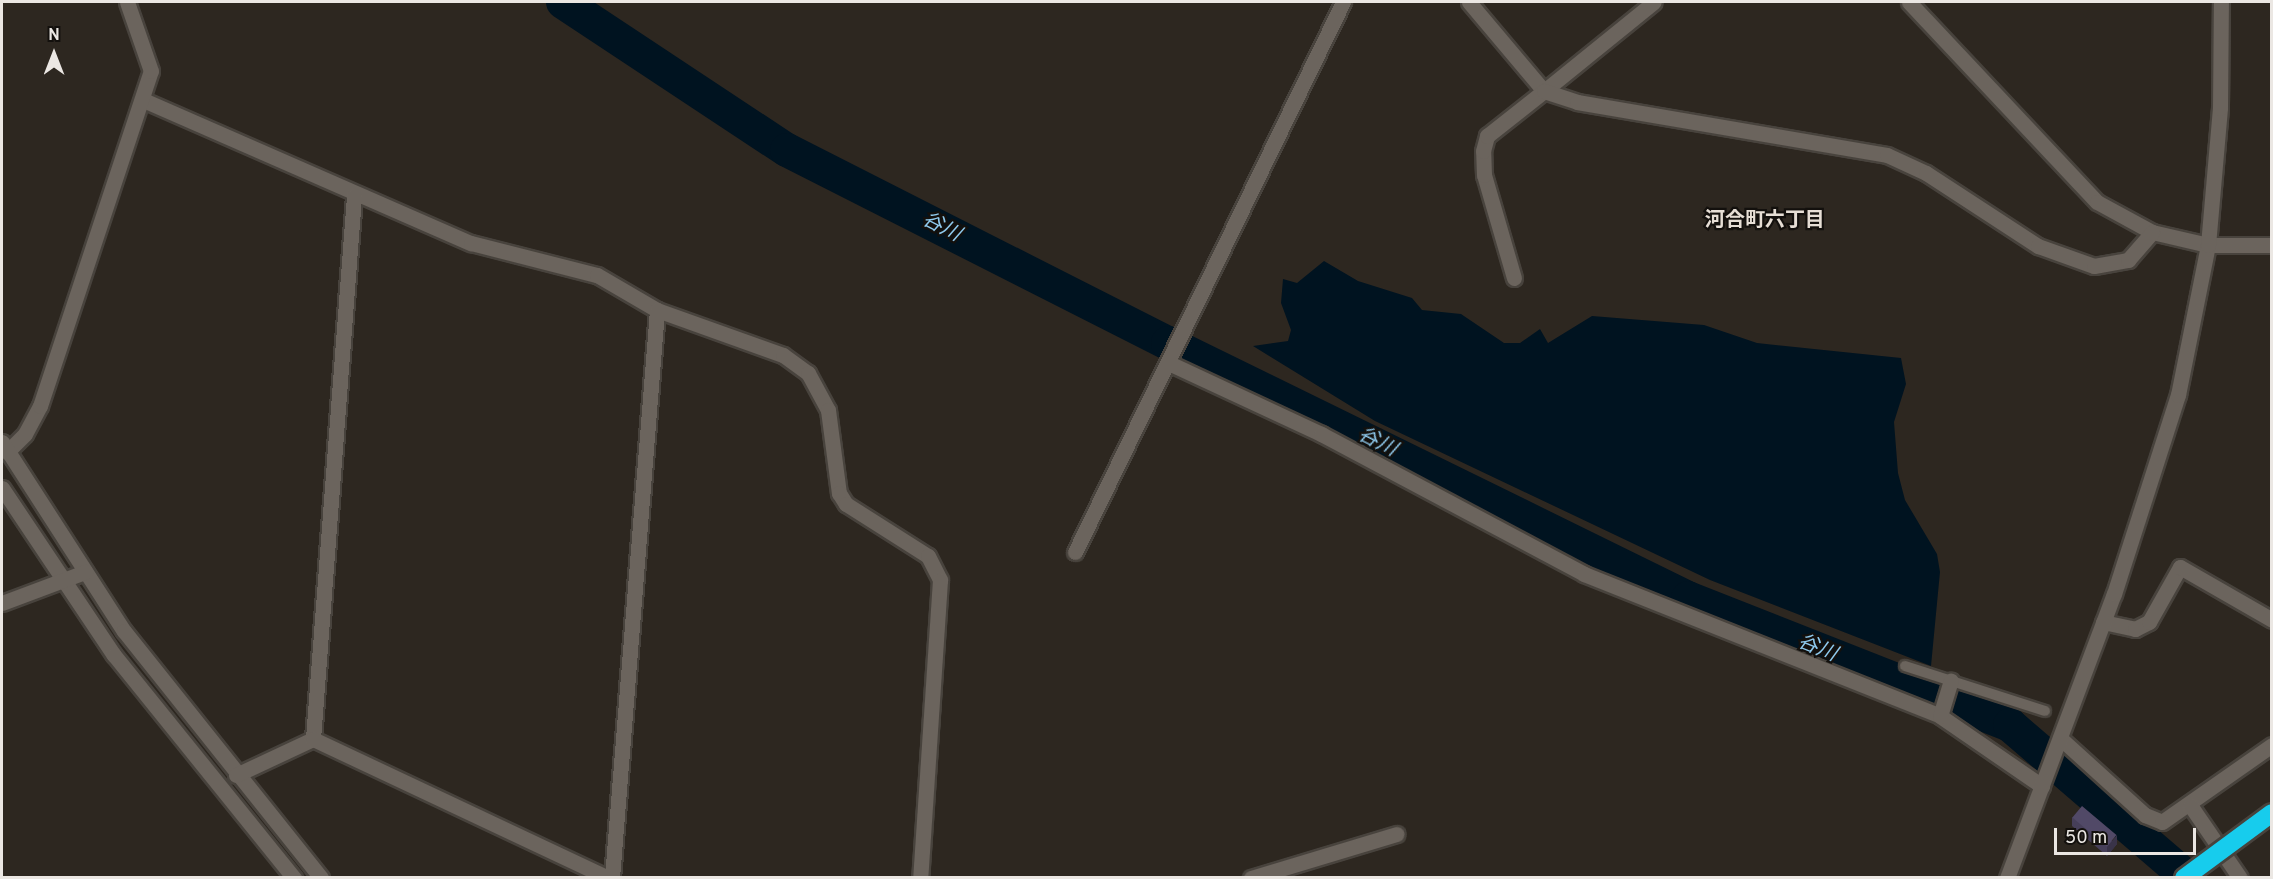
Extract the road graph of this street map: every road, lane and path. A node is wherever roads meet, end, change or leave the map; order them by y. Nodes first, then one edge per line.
1 (127, 2) edge
2 (1343, 2) edge
3 (1469, 2) edge
4 (1654, 2) edge
5 (1909, 2) edge
6 (2221, 2) edge
7 (1544, 91) junction
8 (143, 100) junction
9 (354, 196) junction
10 (2152, 232) junction
11 (2208, 245) junction
12 (2271, 245) edge
13 (1514, 278) dead end
14 (657, 310) junction
15 (1172, 361) junction
16 (4, 447) edge
17 (2, 488) edge
18 (1075, 552) dead end
19 (85, 572) junction
20 (63, 579) junction
21 (2, 603) edge
22 (2271, 620) edge
23 (2103, 622) junction
24 (1905, 666) dead end
25 (1951, 681) junction
26 (2045, 711) dead end
27 (1941, 712) junction
28 (313, 739) junction
29 (2060, 739) junction
30 (2271, 745) edge
31 (236, 775) junction
32 (2042, 786) junction
33 (2190, 804) junction
34 (2271, 813) edge
35 (1397, 834) dead end
36 (602, 876) edge
37 (294, 878) edge
38 (321, 878) edge
39 (920, 878) edge
40 (1251, 878) edge
41 (2007, 878) edge
42 (2184, 878) edge
43 (2240, 878) edge

1 - 8 street
2 - 15 street
3 - 7 street
4 - 7 street
5 - 10 street
6 - 11 street
7 - 10 street
7 - 13 street
8 - 9 street
8 - 16 street
9 - 14 street
9 - 28 street
10 - 11 street
11 - 12 street
11 - 23 street
14 - 36 street
14 - 39 street
15 - 18 street
15 - 27 street
16 - 19 street
17 - 20 street
19 - 20 street
19 - 31 street
20 - 21 street
20 - 37 street
22 - 23 street
23 - 29 street
24 - 25 lane
25 - 26 lane
25 - 27 street
27 - 32 street
28 - 31 street
28 - 36 street
29 - 32 street
29 - 33 street
30 - 33 street
31 - 38 street
32 - 41 street
33 - 43 street
34 - 42 highway, bridge
35 - 40 street

